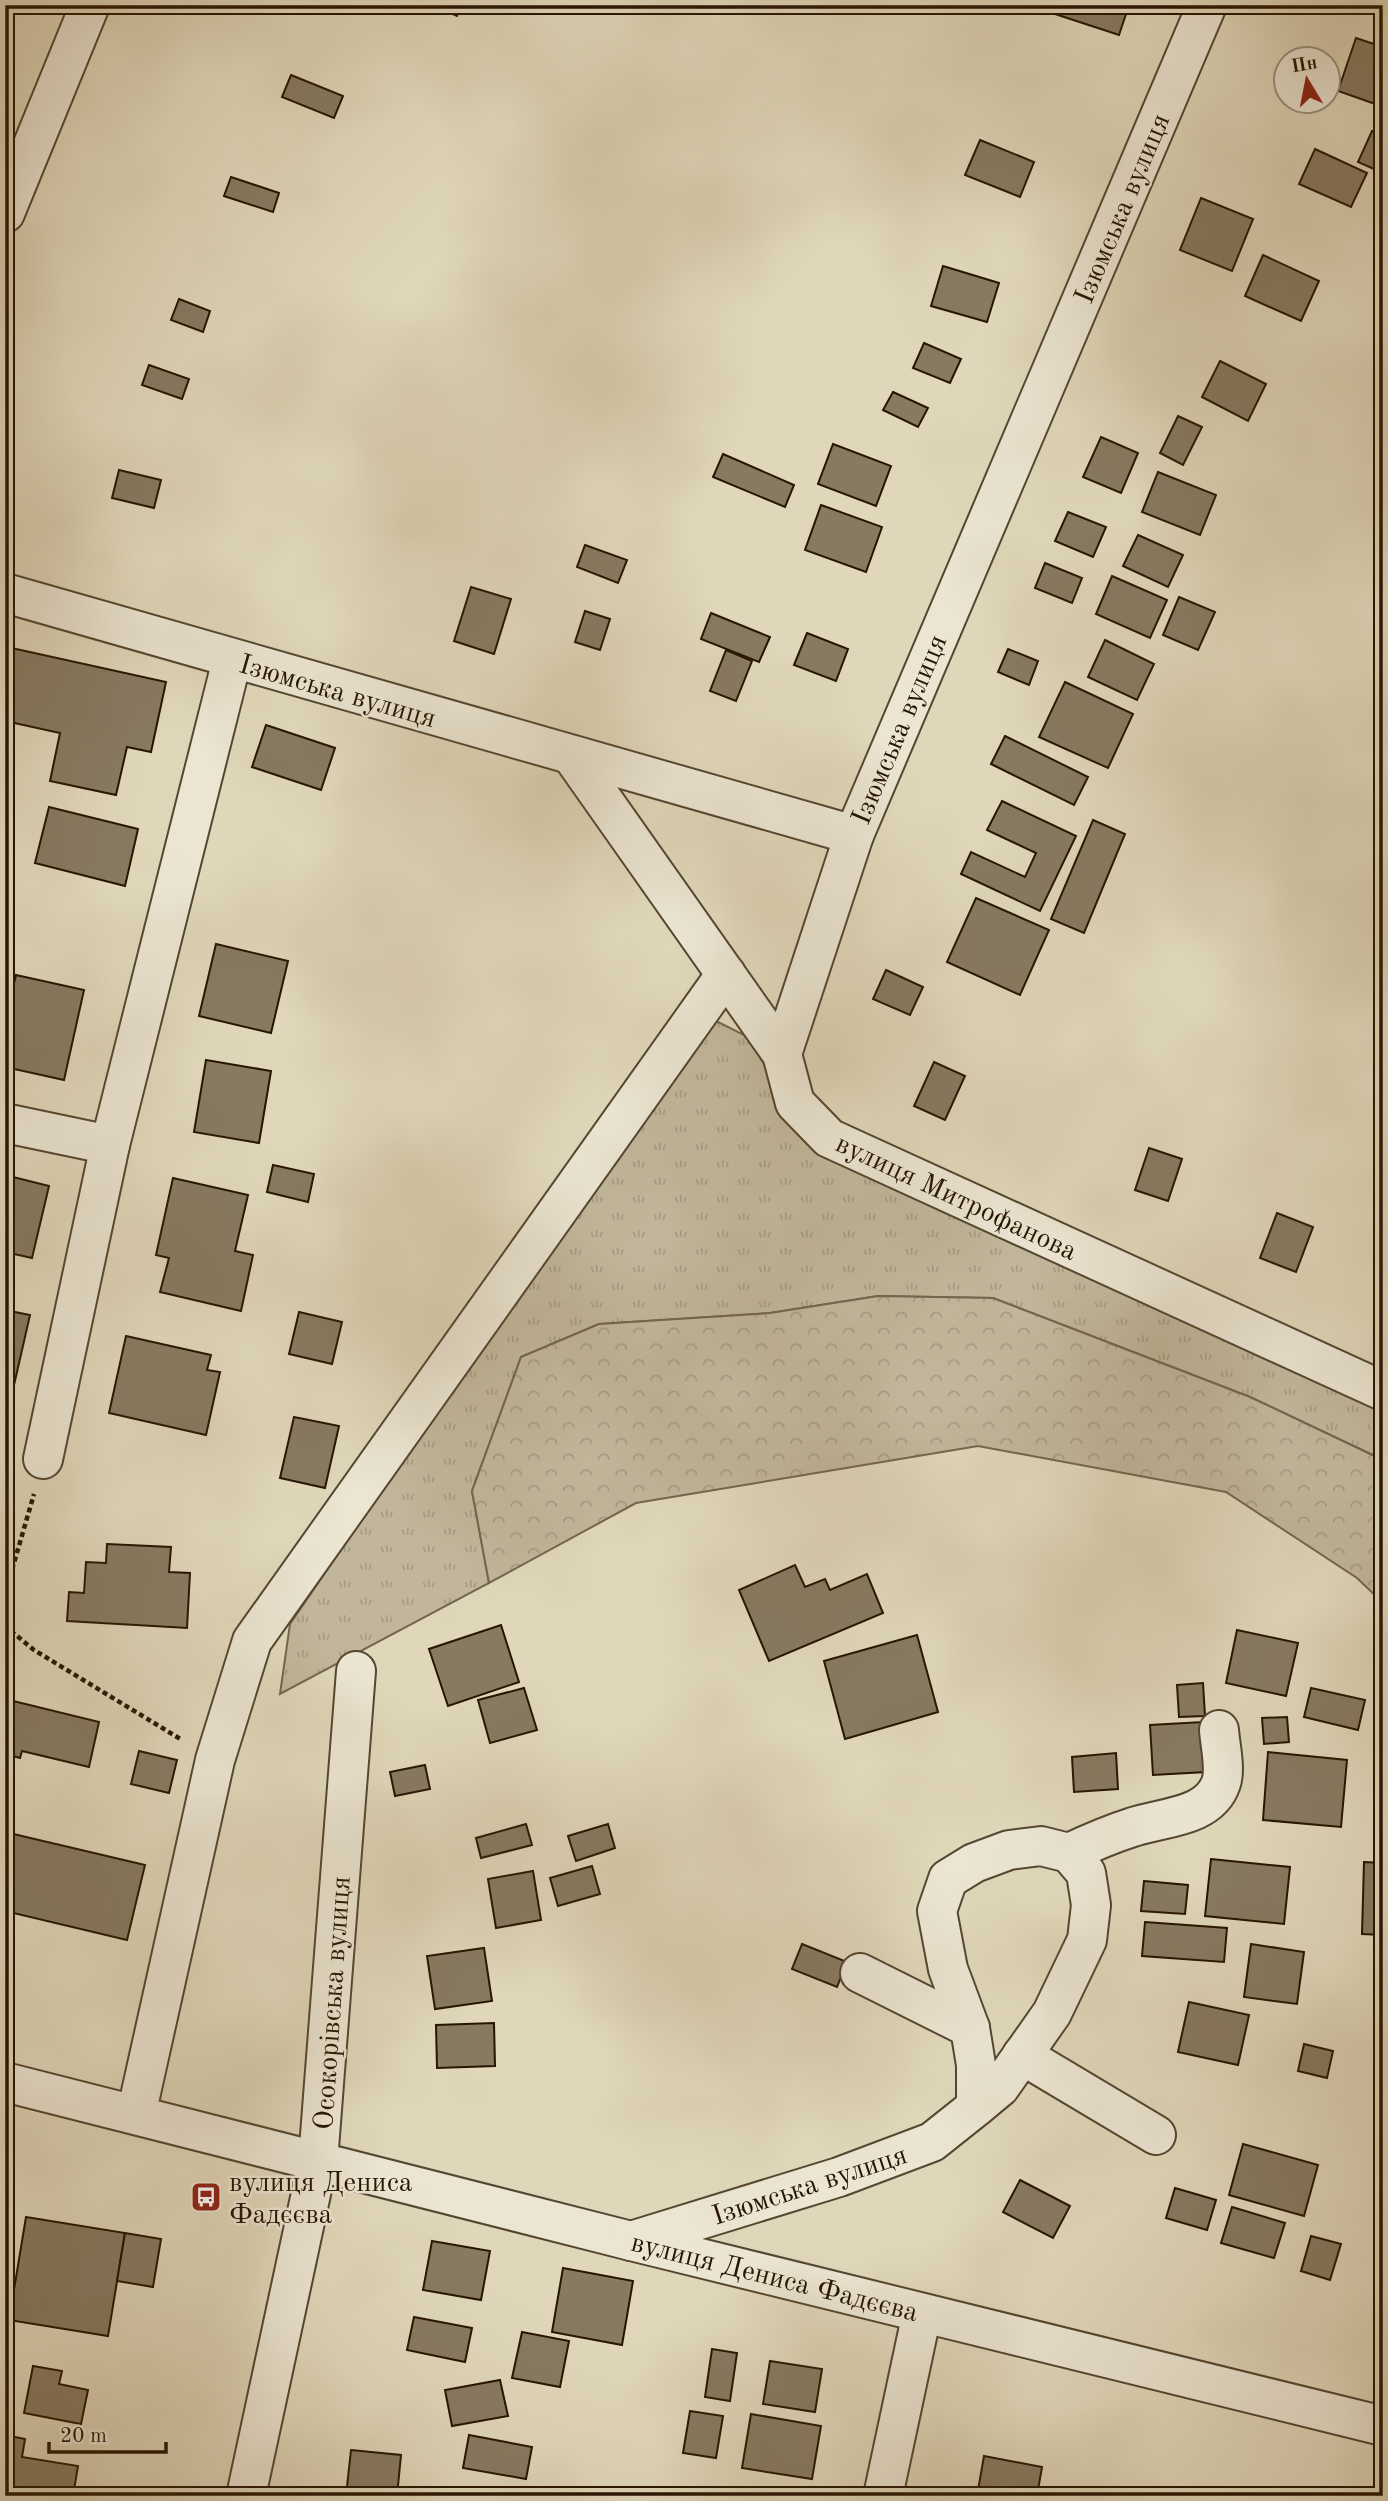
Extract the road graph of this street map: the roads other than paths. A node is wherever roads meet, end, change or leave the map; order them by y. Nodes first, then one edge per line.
1 (90, 5) edge
2 (1207, 5) edge
3 (5, 213) edge
4 (5, 593) edge
5 (232, 660) junction
6 (572, 756) junction
7 (853, 835) junction
8 (726, 974) junction
9 (782, 1054) junction
10 (5, 1123) edge
11 (110, 1144) junction
12 (1383, 1391) edge
13 (43, 1460) road end
14 (356, 1671) dead end
15 (1219, 1730) dead end
16 (1069, 1853) junction
17 (860, 1973) dead end
18 (970, 2028) junction
19 (1022, 2055) junction
20 (5, 2082) edge
21 (976, 2107) junction
22 (136, 2115) junction
23 (1156, 2134) dead end
24 (318, 2161) junction
25 (631, 2241) junction
26 (922, 2313) junction
27 (1383, 2426) edge
28 (246, 2496) edge
29 (883, 2496) edge

1 - 3 street
2 - 7 street, Ізюмська вулиця
4 - 5 street, Ізюмська вулиця
5 - 6 street, Ізюмська вулиця
5 - 11 street
6 - 7 street, Ізюмська вулиця
6 - 8 street
7 - 9 street
8 - 9 street
8 - 22 street
9 - 12 street, вулиця Митрофанова
10 - 11 street
11 - 13 street
14 - 24 street, Осокорівська вулиця
15 - 16 street
16 - 18 street
16 - 19 street, Ізюмська вулиця
17 - 18 street
18 - 21 street
19 - 21 street, Ізюмська вулиця
19 - 23 street
20 - 22 street, вулиця Дениса Фадєєва
21 - 25 street, Ізюмська вулиця
22 - 24 street, вулиця Дениса Фадєєва
24 - 25 street, вулиця Дениса Фадєєва
24 - 28 street, Осокорівська вулиця
25 - 26 street, вулиця Дениса Фадєєва
26 - 27 street, вулиця Дениса Фадєєва
26 - 29 street

